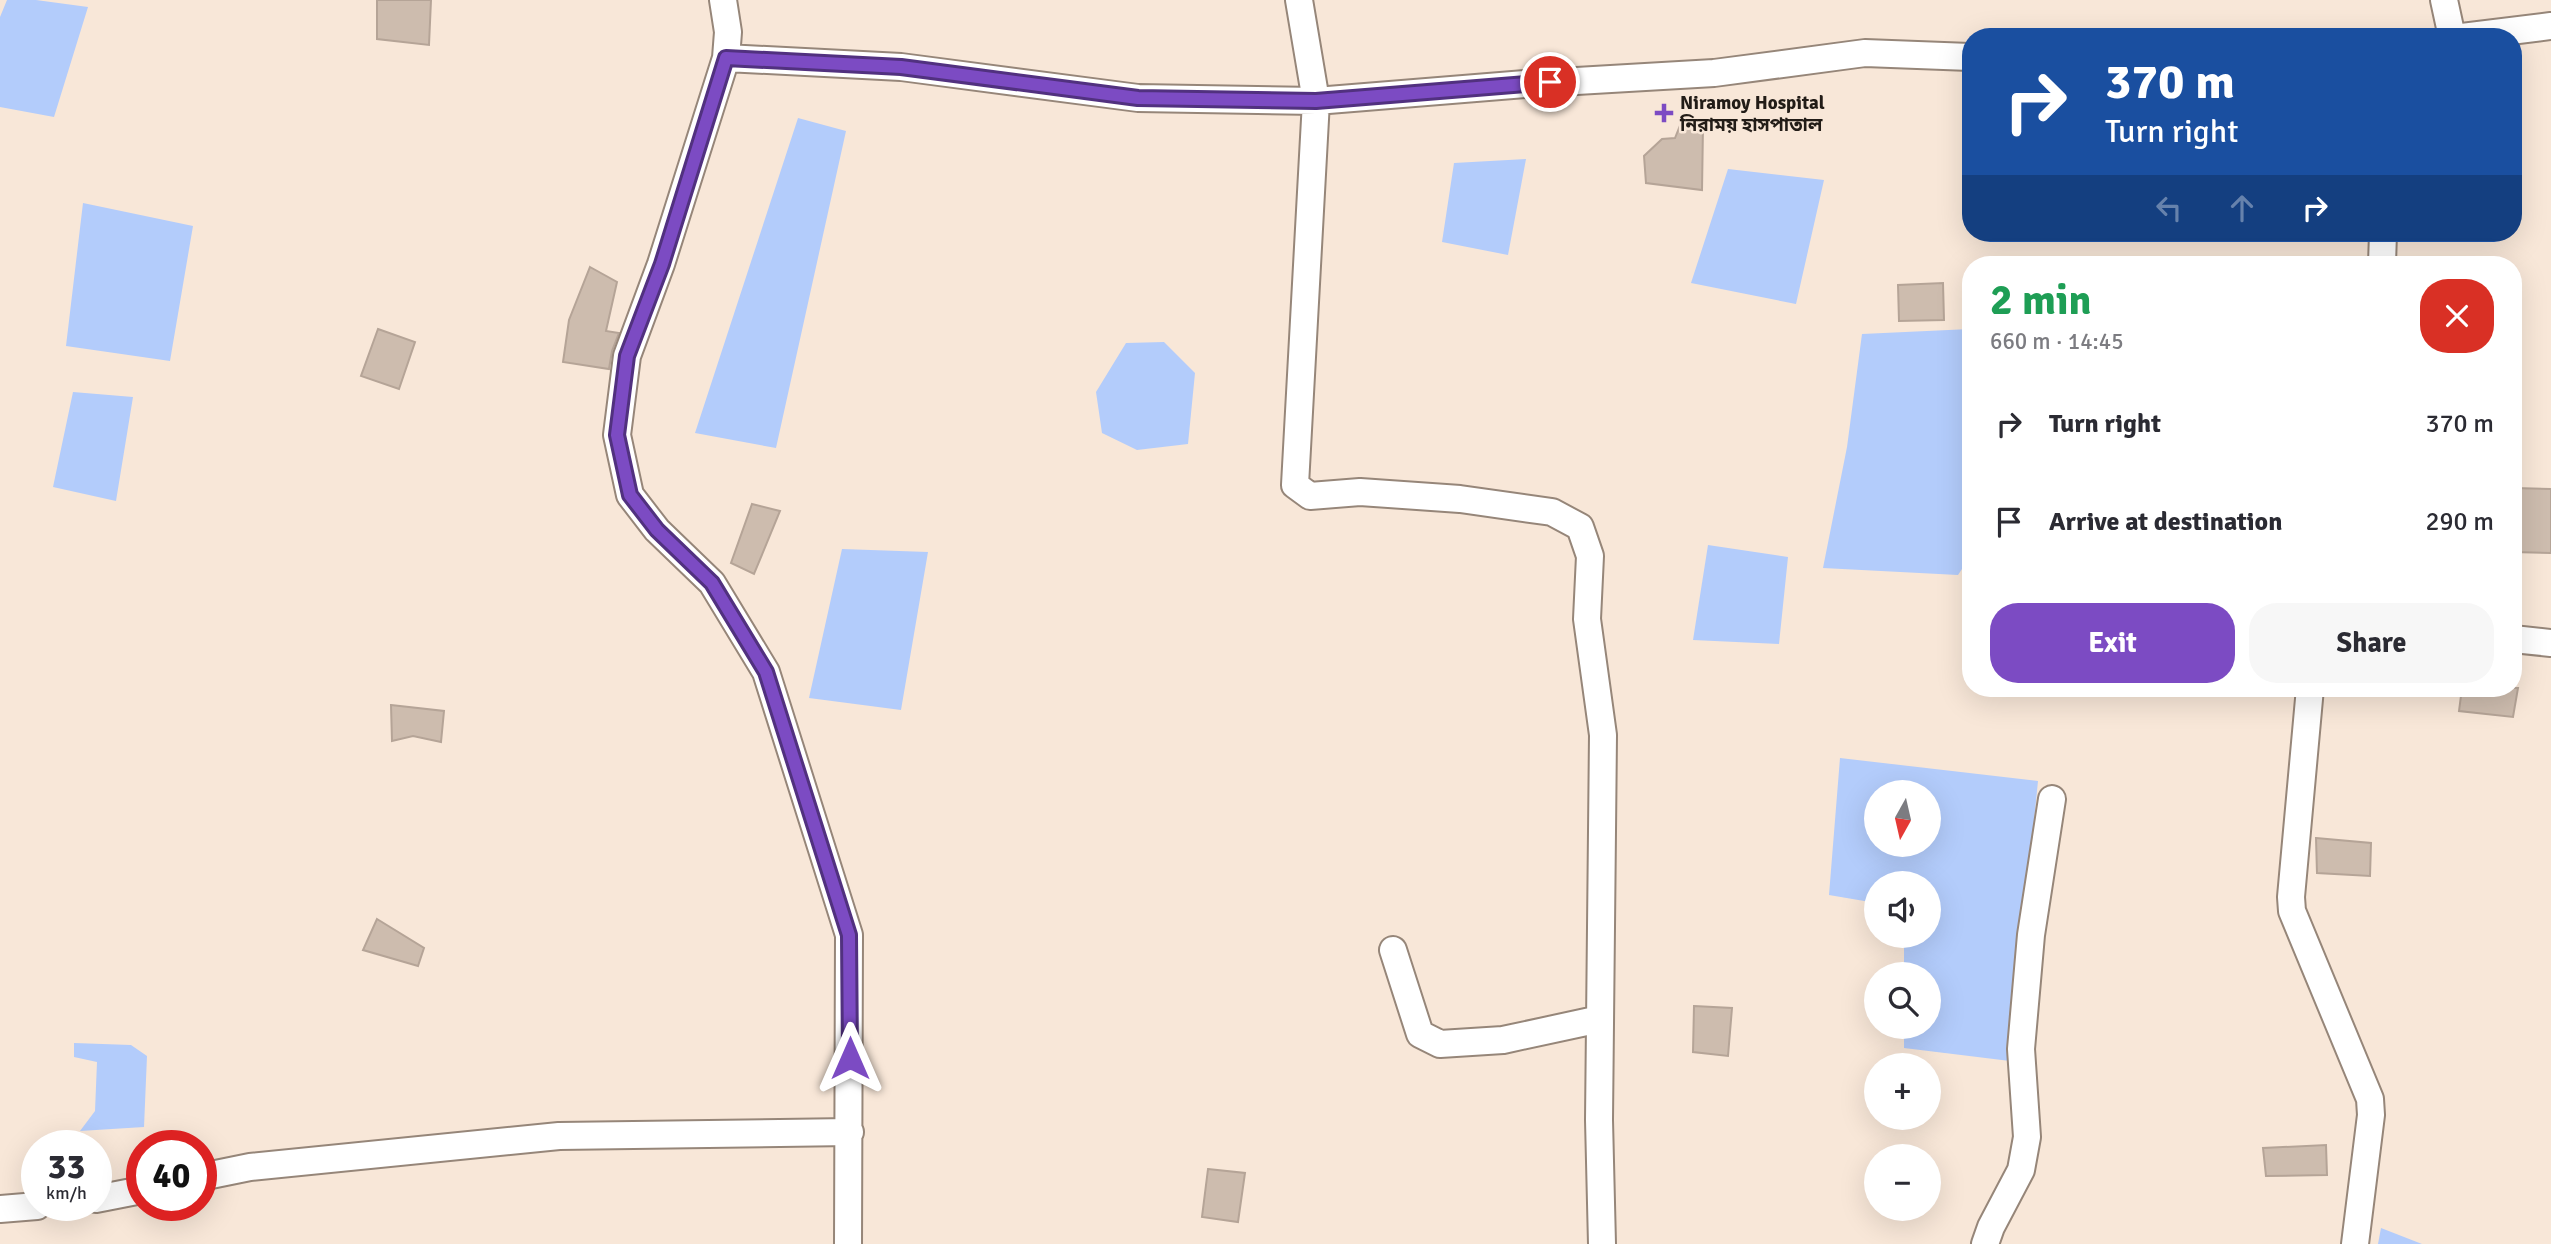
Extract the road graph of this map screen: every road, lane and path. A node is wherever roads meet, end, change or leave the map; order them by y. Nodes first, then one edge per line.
1 (723, 0) edge
2 (1299, 0) edge
3 (2444, 0) edge
4 (2551, 26) edge
5 (2450, 28) edge
6 (2522, 30) edge
7 (1962, 57) edge
8 (726, 58) junction
9 (1316, 101) junction
10 (2522, 640) edge
11 (2551, 643) edge
12 (2309, 697) edge
13 (2052, 799) dead end
14 (1393, 950) dead end
15 (1600, 1019) junction
16 (850, 1132) junction
17 (217, 1174) edge
18 (21, 1207) edge
19 (0, 1209) edge
20 (848, 1244) edge
21 (1602, 1244) edge
22 (1985, 1244) edge
23 (2355, 1244) edge

1 - 8 street
2 - 9 street
3 - 5 street
4 - 6 street
7 - 9 street
8 - 9 street
8 - 16 street
9 - 15 street
10 - 11 street
12 - 23 street
13 - 22 street
14 - 15 street
15 - 21 street
16 - 17 street
16 - 20 street
18 - 19 street

